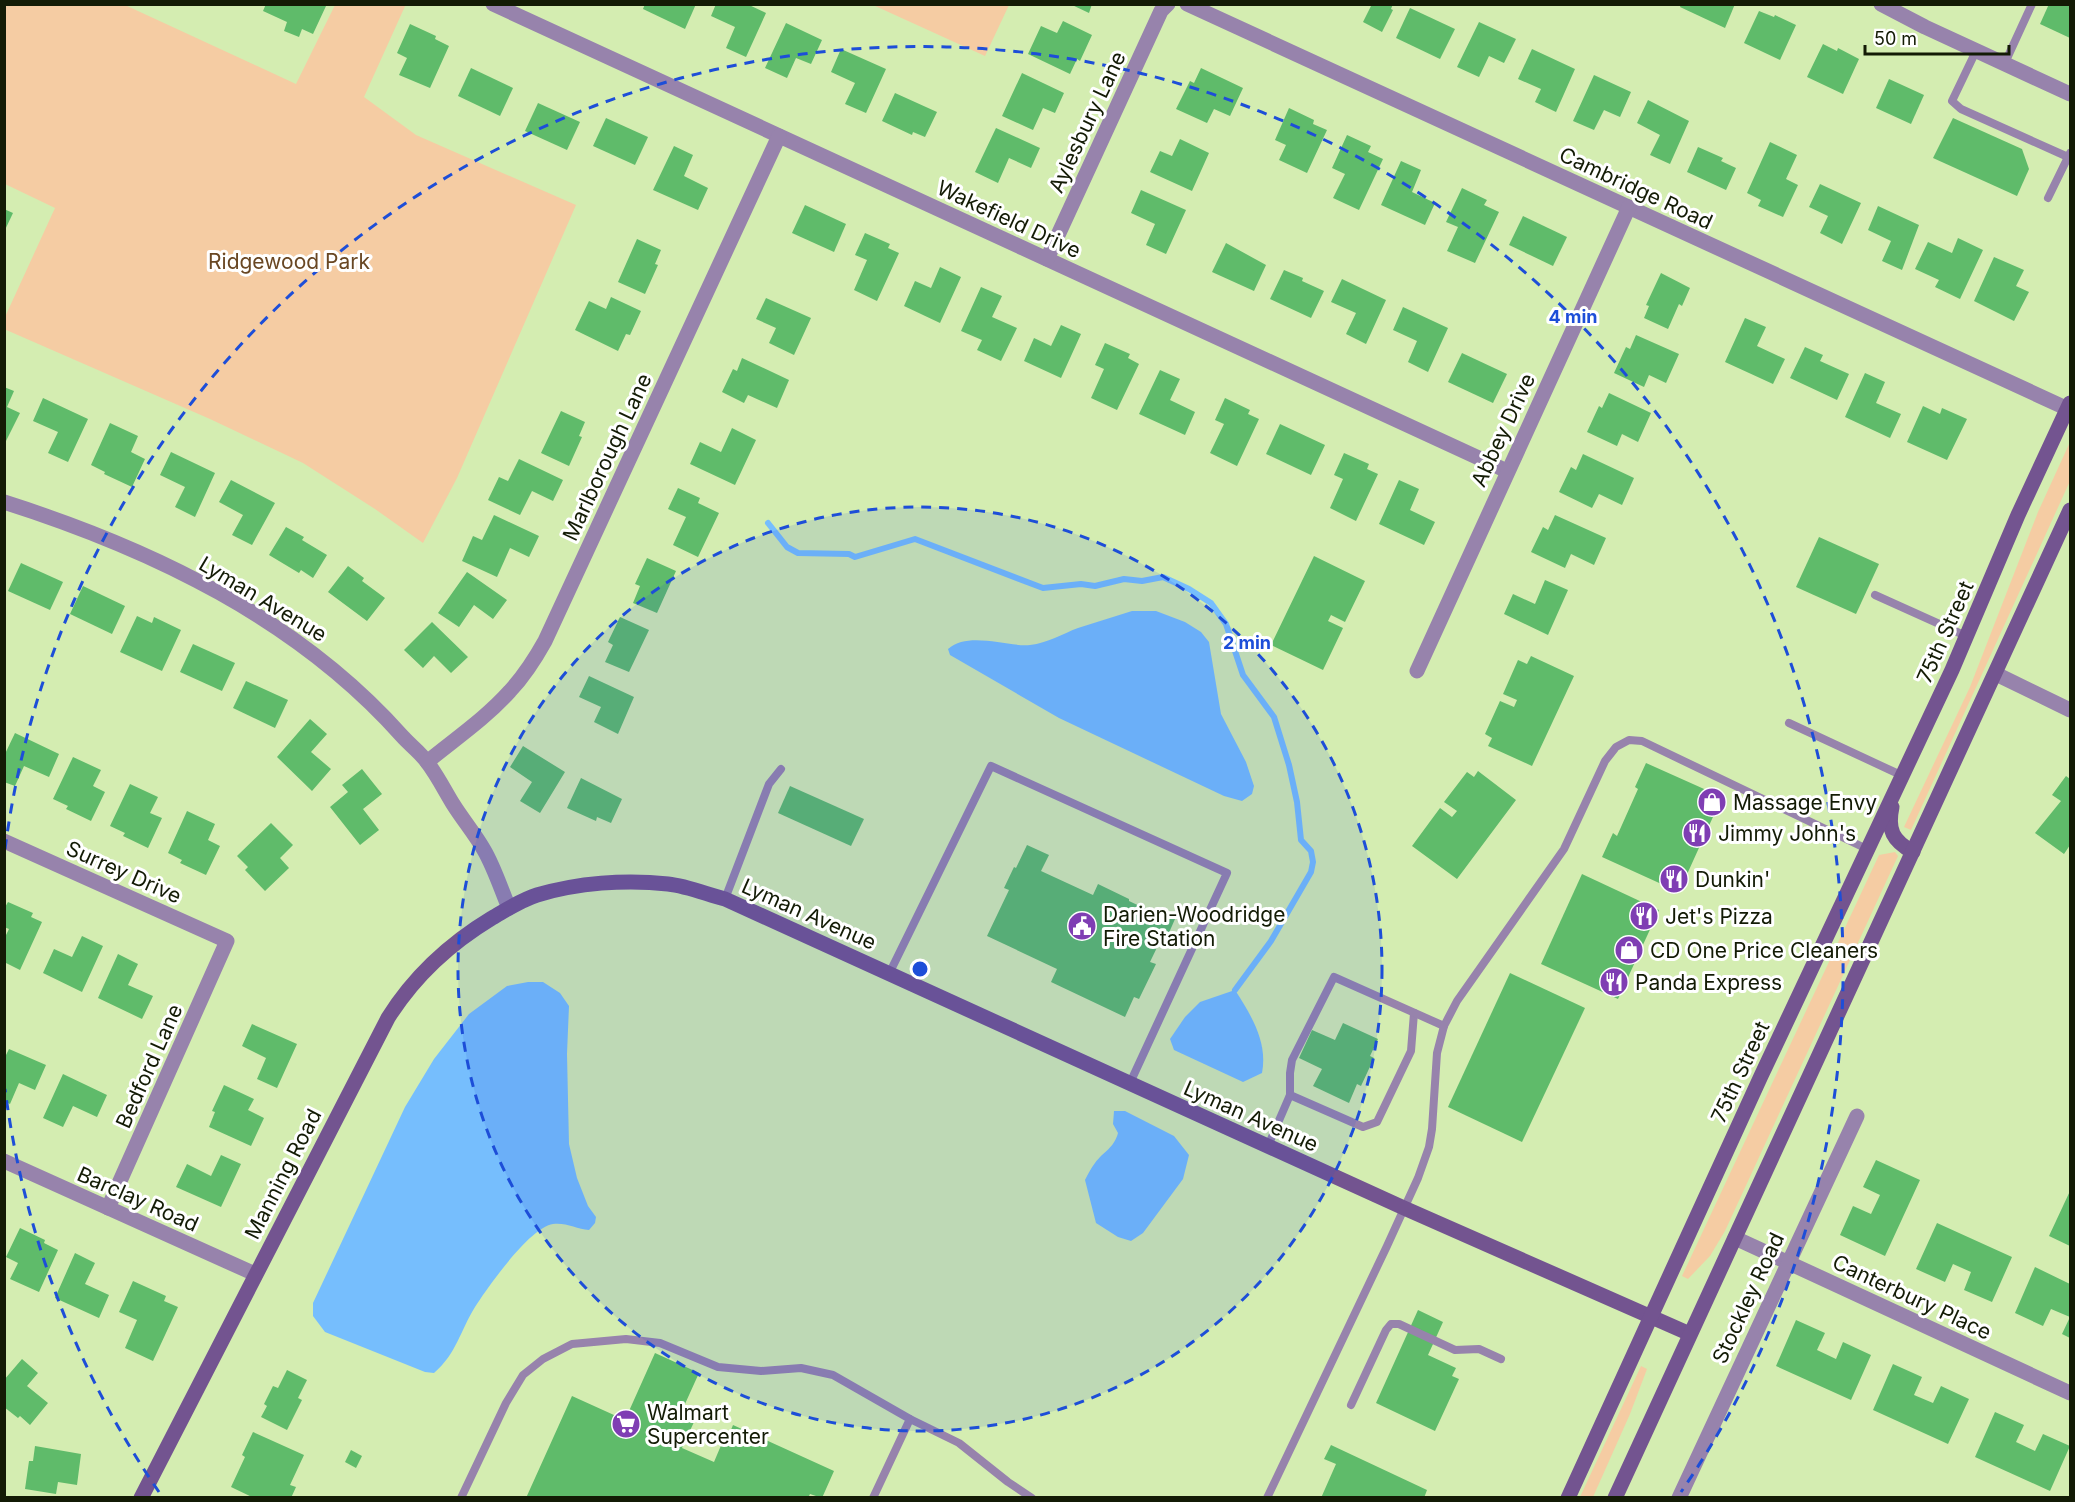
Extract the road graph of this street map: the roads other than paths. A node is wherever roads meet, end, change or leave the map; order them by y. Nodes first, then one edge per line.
1 (493, 4) edge
2 (1168, 4) edge
3 (1187, 4) edge
4 (1881, 4) edge
5 (2032, 4) edge
6 (1976, 51) junction
7 (2004, 65) junction
8 (2070, 94) edge
9 (779, 136) junction
10 (2069, 155) edge
11 (2048, 198) dead end
12 (1629, 207) junction
13 (1047, 259) junction
14 (2069, 406) edge
15 (1507, 471) junction
16 (4, 502) edge
17 (2070, 510) edge
18 (1875, 595) dead end
19 (1966, 636) junction
20 (1417, 671) dead end
21 (1996, 674) junction
22 (2070, 710) edge
23 (1789, 723) dead end
24 (427, 762) junction
25 (781, 769) dead end
26 (1903, 776) junction
27 (1894, 795) junction
28 (4, 841) edge
29 (1869, 850) junction
30 (1913, 852) junction
31 (725, 899) junction
32 (509, 908) junction
33 (227, 941) joint
34 (889, 974) junction
35 (1414, 1013) junction
36 (1444, 1026) junction
37 (1130, 1083) junction
38 (1290, 1095) junction
39 (1857, 1116) dead end
40 (1268, 1146) junction
41 (4, 1161) edge
42 (108, 1208) junction
43 (1404, 1208) junction
44 (1735, 1238) junction
45 (1787, 1263) junction
46 (255, 1274) junction
47 (1651, 1317) junction
48 (1690, 1334) junction
49 (1501, 1359) dead end
50 (2070, 1394) edge
51 (1351, 1405) dead end
52 (910, 1419) junction
53 (141, 1497) edge
54 (461, 1497) edge
55 (873, 1497) edge
56 (1032, 1497) edge
57 (1267, 1497) edge
58 (1568, 1497) edge
59 (1616, 1497) edge
60 (1679, 1497) edge

1 - 9 street, Wakefield Drive
2 - 13 street, Aylesbury Lane
3 - 12 street, Cambridge Road
4 - 6 street
5 - 7 lane
6 - 7 street
6 - 10 lane
7 - 8 street
9 - 13 street, Wakefield Drive
9 - 24 street, Marlborough Lane
10 - 11 lane
12 - 14 street, Cambridge Road
12 - 15 street, Abbey Drive
13 - 15 street, Wakefield Drive
14 - 19 main road, 75th Street
15 - 20 street, Abbey Drive
16 - 24 street, Lyman Avenue
17 - 21 main road
18 - 19 lane
19 - 26 main road, 75th Street
21 - 22 street
21 - 30 main road
23 - 26 lane
24 - 32 street, Lyman Avenue
25 - 31 lane
26 - 27 main road, 75th Street
27 - 29 main road, 75th Street
27 - 30 main road
28 - 33 street, Surrey Drive
29 - 36 lane
29 - 47 main road, 75th Street
30 - 44 main road
31 - 32 main road, Lyman Avenue
31 - 34 main road, Lyman Avenue
32 - 46 main road, Manning Road
33 - 42 street, Bedford Lane
34 - 37 main road, Lyman Avenue
34 - 37 lane
35 - 36 lane
35 - 38 lane
35 - 38 lane
36 - 43 lane
37 - 40 main road, Lyman Avenue
38 - 40 lane
39 - 45 street, Stockley Road
40 - 43 main road, Lyman Avenue
41 - 42 street, Barclay Road
42 - 46 street, Barclay Road
43 - 47 main road, Lyman Avenue
43 - 57 lane
44 - 45 street, Canterbury Place
44 - 48 main road
45 - 50 street, Canterbury Place
45 - 60 street, Stockley Road
46 - 53 main road, Manning Road
47 - 48 main road, Lyman Avenue
47 - 58 main road, 75th Street
48 - 59 main road
49 - 51 lane
52 - 54 lane
52 - 55 lane
52 - 56 lane

